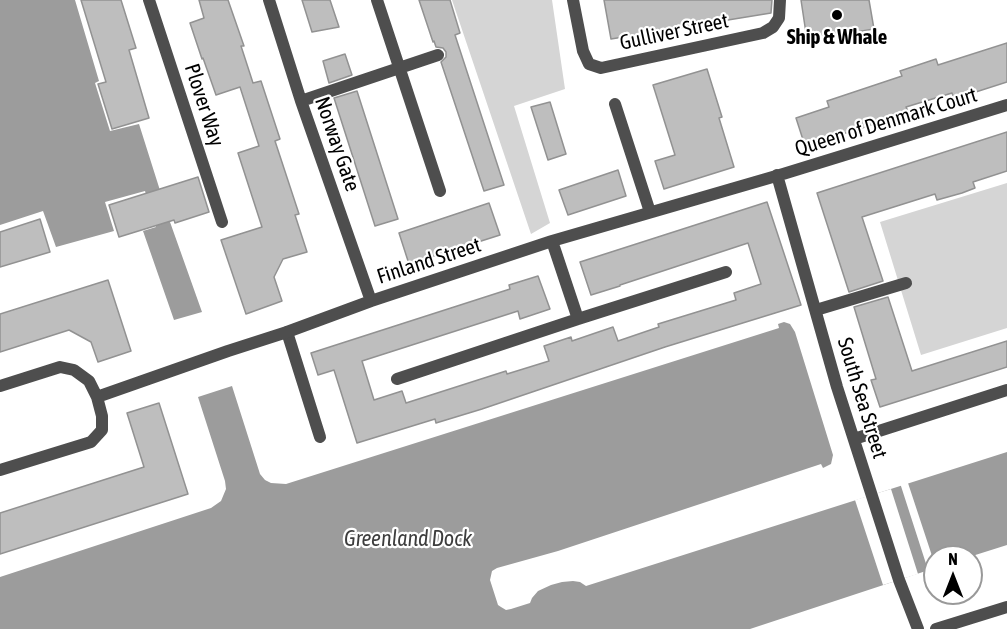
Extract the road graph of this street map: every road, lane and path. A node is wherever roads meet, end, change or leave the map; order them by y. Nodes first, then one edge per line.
1 (148, 0) edge
2 (269, 0) edge
3 (377, 0) edge
4 (573, 0) edge
5 (780, 0) edge
6 (438, 55) dead end
7 (400, 68) junction
8 (302, 101) junction
9 (615, 104) dead end
10 (1007, 105) edge
11 (777, 175) junction
12 (440, 191) dead end
13 (650, 212) junction
14 (222, 222) dead end
15 (552, 241) junction
16 (726, 272) dead end
17 (906, 283) dead end
18 (371, 301) junction
19 (816, 310) junction
20 (578, 319) junction
21 (287, 332) junction
22 (397, 379) dead end
23 (0, 386) edge
24 (1007, 390) edge
25 (97, 397) junction
26 (320, 437) dead end
27 (854, 439) junction
28 (0, 470) edge
29 (1007, 607) edge
30 (918, 629) edge
31 (936, 629) edge

1 - 14 street, Plover Way
2 - 8 street, Norway Gate
3 - 7 street
4 - 5 street, Gulliver Street
6 - 7 street
7 - 8 street
7 - 12 street
8 - 18 street, Norway Gate
9 - 13 street
10 - 11 street, Queen of Denmark Court
11 - 13 street, Finland Street
11 - 19 street, South Sea Street
13 - 15 street, Finland Street
15 - 18 street, Finland Street
15 - 20 street
16 - 20 street
17 - 19 street
18 - 21 street, Finland Street
19 - 27 street, South Sea Street
20 - 22 street
21 - 25 street, Finland Street
21 - 26 street
23 - 25 street
24 - 27 street
25 - 28 street
27 - 30 street, South Sea Street
29 - 31 street

